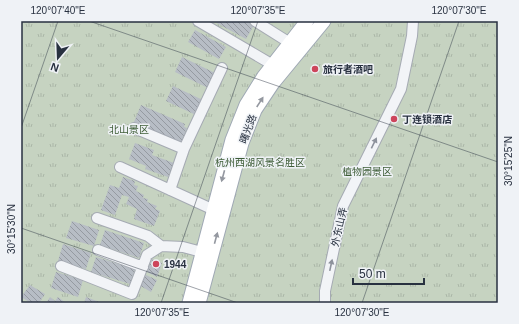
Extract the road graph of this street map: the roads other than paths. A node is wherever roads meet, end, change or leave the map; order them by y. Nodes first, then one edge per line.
1 (198, 21) edge
2 (255, 21) edge
3 (307, 21) edge
4 (324, 21) edge
5 (413, 21) edge
6 (290, 43) junction
7 (273, 65) junction
8 (222, 68) dead end
9 (134, 128) dead end
10 (184, 149) junction
11 (120, 167) dead end
12 (170, 190) junction
13 (214, 210) junction
14 (97, 218) dead end
15 (161, 246) junction
16 (98, 250) dead end
17 (202, 252) junction
18 (61, 266) dead end
19 (142, 267) junction
20 (189, 303) edge
21 (198, 303) edge
22 (325, 303) edge

1 - 7 street
2 - 6 street
3 - 6 main road, 曙光路
21 -> 4 main road, 曙光路
22 -> 5 street, 外东山弄
6 - 7 main road, 曙光路
7 -> 13 main road, 曙光路
8 - 10 street
9 - 10 street
10 - 12 street
11 - 12 street
12 - 13 street
13 - 17 main road, 曙光路
14 - 15 street
15 - 17 street
15 - 19 street
16 - 19 street
17 - 20 main road, 曙光路
18 - 19 street

